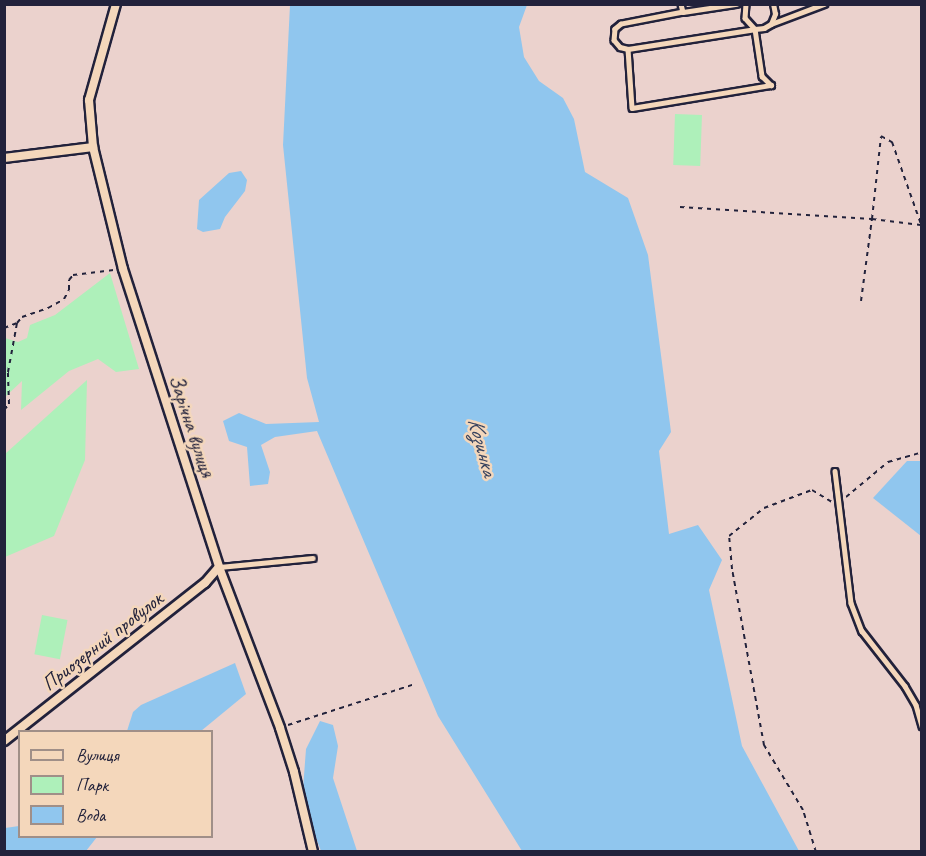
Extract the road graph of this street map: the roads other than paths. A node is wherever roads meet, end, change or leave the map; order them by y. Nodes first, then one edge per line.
1 (116, 4) edge
2 (681, 4) edge
3 (736, 4) edge
4 (746, 4) edge
5 (772, 4) edge
6 (824, 4) edge
7 (683, 12) junction
8 (771, 24) junction
9 (755, 29) junction
10 (628, 49) junction
11 (93, 147) junction
12 (4, 158) edge
13 (835, 471) dead end
14 (314, 558) dead end
15 (219, 567) junction
16 (921, 726) edge
17 (4, 741) edge
18 (313, 852) edge

1 - 11 street, Зарічна вулиця
2 - 7 lane
3 - 7 lane
4 - 9 lane
5 - 8 lane
6 - 8 lane
7 - 10 lane
8 - 9 lane
9 - 10 lane
9 - 10 lane
11 - 12 street
11 - 15 street, Зарічна вулиця
13 - 16 lane
14 - 15 lane
15 - 17 street, Приозерний провулок
15 - 18 street, Зарічна вулиця

